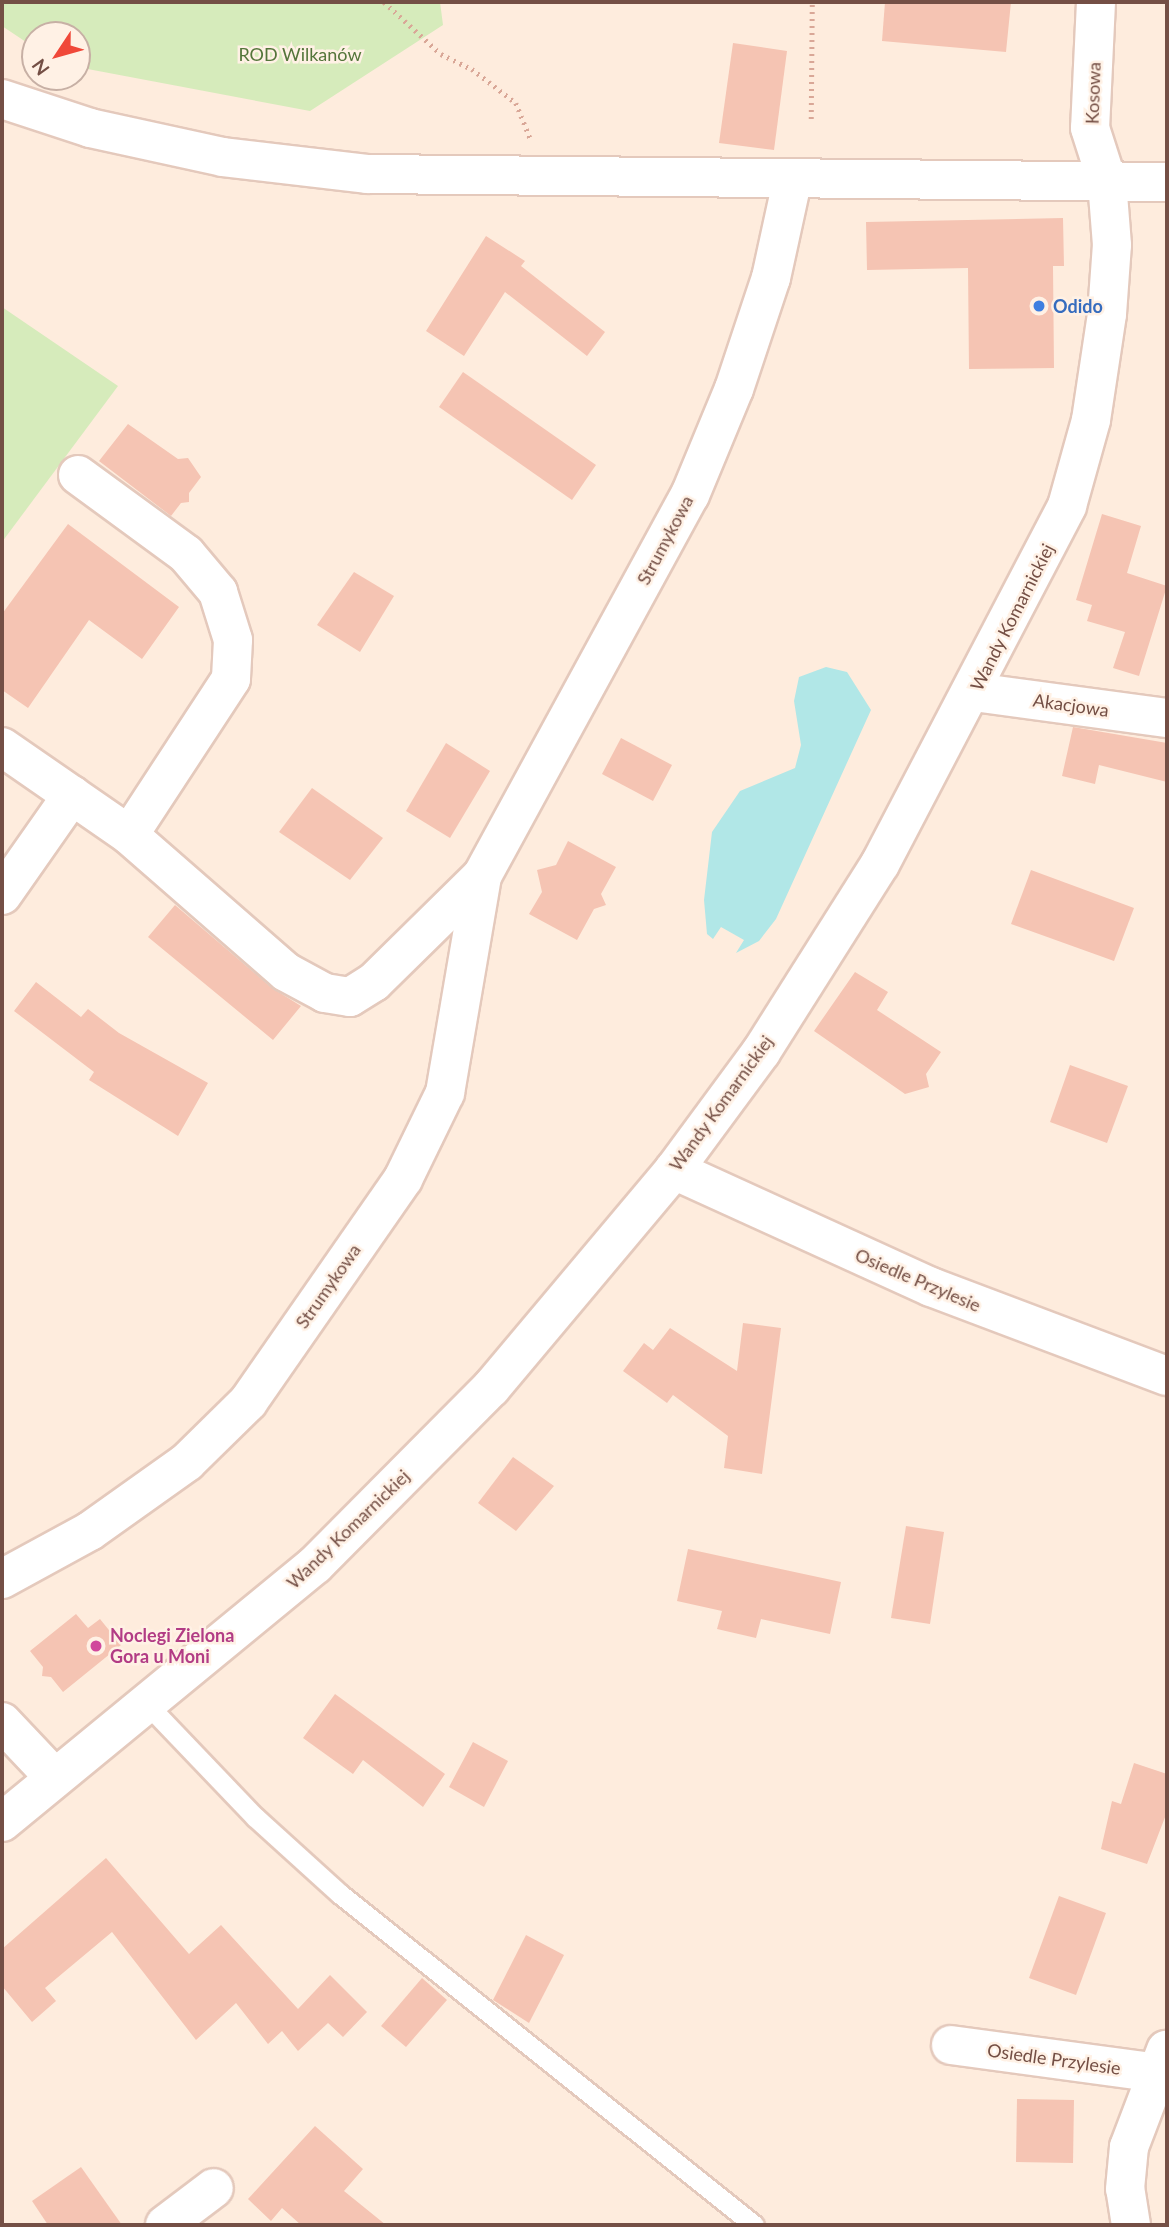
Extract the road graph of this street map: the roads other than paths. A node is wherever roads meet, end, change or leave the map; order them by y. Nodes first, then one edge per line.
1 (1096, 2) edge
2 (2, 99) edge
3 (1107, 181) junction
4 (792, 182) junction
5 (1167, 182) edge
6 (78, 475) dead end
7 (974, 692) junction
8 (1167, 718) edge
9 (2, 747) edge
10 (72, 795) junction
11 (129, 835) junction
12 (482, 876) junction
13 (2, 895) edge
14 (674, 1170) junction
15 (1167, 1376) edge
16 (2, 1579) edge
17 (144, 1701) junction
18 (2, 1722) edge
19 (54, 1777) junction
20 (2, 1822) edge
21 (951, 2045) dead end
22 (1162, 2061) edge
23 (214, 2188) dead end
24 (165, 2225) edge
25 (754, 2225) edge
26 (1131, 2225) edge

1 - 3 street, Kosowa
2 - 4 street
3 - 4 street
3 - 5 street
3 - 7 street, Wandy Komarnickiej
4 - 12 street, Strumykowa
6 - 11 street
7 - 8 street, Akacjowa
7 - 14 street, Wandy Komarnickiej
9 - 10 street, Strumykowa
10 - 11 street, Strumykowa
10 - 13 street
11 - 12 street, Strumykowa
12 - 16 street, Strumykowa
14 - 15 street, Osiedle Przylesie
14 - 17 street, Wandy Komarnickiej
17 - 19 street, Wandy Komarnickiej
17 - 25 lane
18 - 19 street
19 - 20 street, Wandy Komarnickiej
21 - 22 street, Osiedle Przylesie
22 - 26 street, Osiedle Przylesie
23 - 24 street

